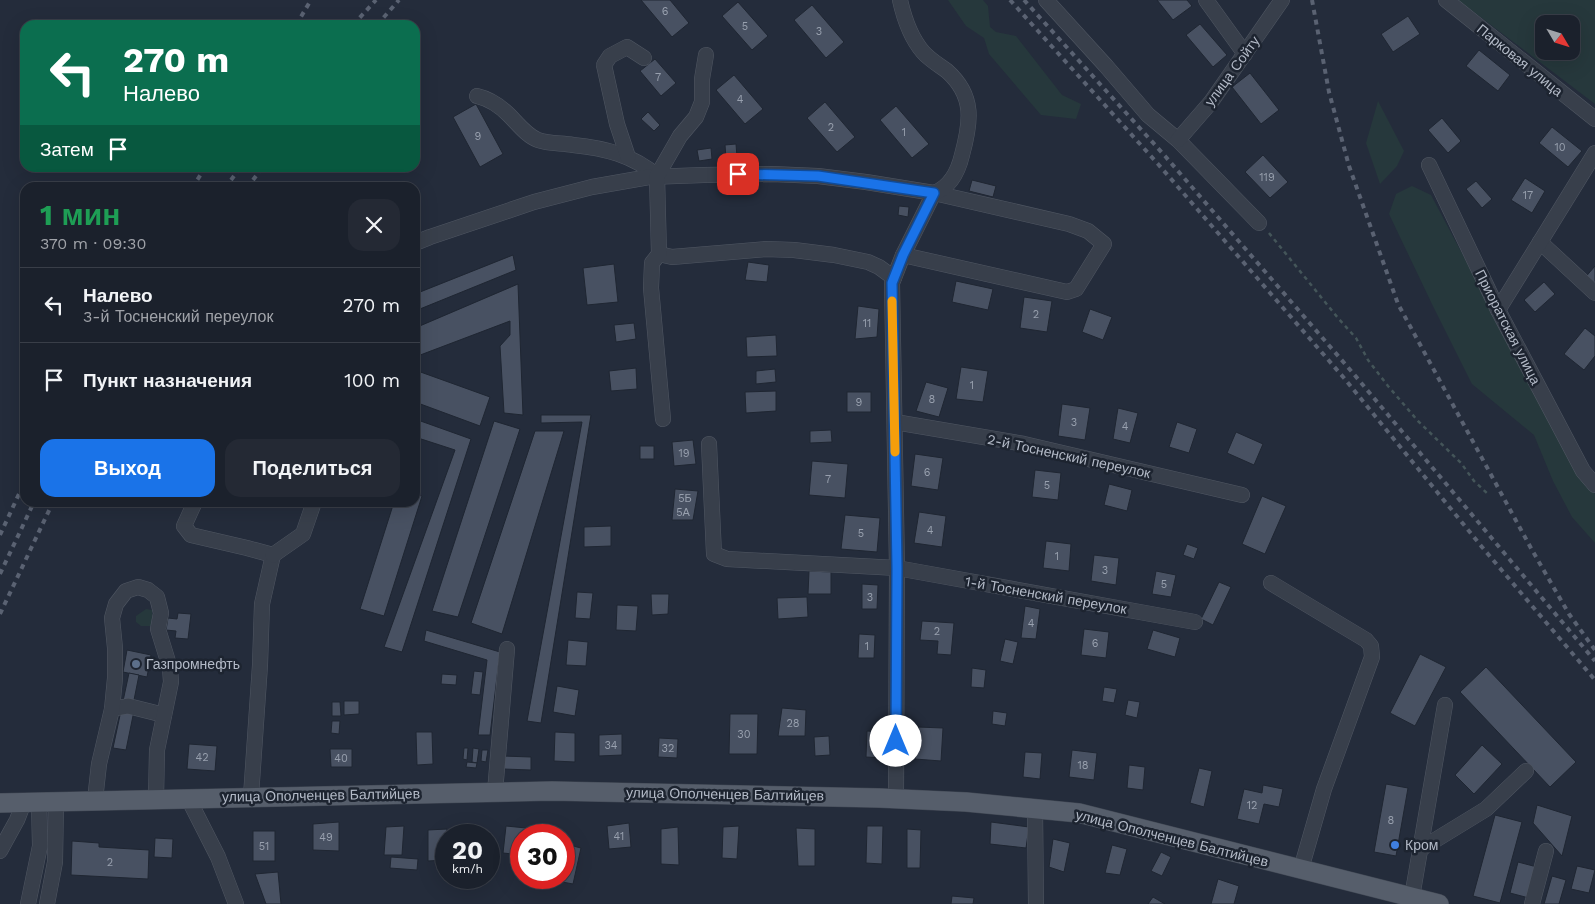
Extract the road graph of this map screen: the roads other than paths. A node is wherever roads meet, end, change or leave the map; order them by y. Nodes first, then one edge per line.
1 (900, 0) edge
2 (1046, 0) edge
3 (1206, 0) edge
4 (1282, 0) edge
5 (1446, 0) edge
6 (1245, 54) junction
7 (706, 55) dead end
8 (644, 58) dead end
9 (477, 96) dead end
10 (1595, 119) edge
11 (1178, 140) junction
12 (1595, 153) edge
13 (628, 157) junction
14 (1429, 165) dead end
15 (657, 176) junction
16 (934, 193) junction
17 (1259, 223) road end
18 (420, 241) edge
19 (1540, 242) junction
20 (659, 254) junction
21 (903, 255) junction
22 (894, 278) junction
23 (1595, 293) edge
24 (1498, 310) junction
25 (663, 419) dead end
26 (895, 422) junction
27 (709, 444) dead end
28 (1595, 485) edge
29 (1242, 496) dead end
30 (193, 507) edge
31 (312, 507) edge
32 (273, 555) junction
33 (897, 568) junction
34 (1271, 583) dead end
35 (1195, 622) dead end
36 (507, 649) dead end
37 (1445, 706) dead end
38 (112, 709) junction
39 (164, 715) junction
40 (1526, 771) dead end
41 (495, 792) junction
42 (251, 796) junction
43 (188, 798) junction
44 (896, 798) junction
45 (156, 799) junction
46 (95, 800) junction
47 (40, 802) junction
48 (0, 803) edge
49 (1035, 809) junction
50 (1419, 850) junction
51 (0, 851) edge
52 (1546, 851) dead end
53 (1301, 869) junction
54 (1412, 897) junction
55 (28, 904) edge
56 (47, 904) edge
57 (236, 904) edge
58 (1036, 904) edge
59 (1439, 904) edge
60 (1532, 904) edge

1 - 16 street
2 - 11 street
3 - 6 street
4 - 6 street, улица Сойту
5 - 10 street, Парковая улица
6 - 11 street, улица Сойту
7 - 15 street
8 - 13 street
9 - 13 street
11 - 17 street
12 - 19 street
13 - 15 street
14 - 24 street, Приоратская улица
15 - 16 street
15 - 18 street
15 - 20 street
16 - 21 street
16 - 21 street
19 - 23 street
19 - 24 street
20 - 22 street
20 - 25 street
21 - 22 street
22 - 26 street
24 - 28 street, Приоратская улица
26 - 29 street, 2-й Тосненский переулок
26 - 33 street
27 - 33 street, 1-й Тосненский переулок
30 - 32 street
31 - 32 street
32 - 42 street
33 - 35 street, 1-й Тосненский переулок
33 - 44 street
34 - 53 street
36 - 41 street
37 - 50 street
38 - 39 street
38 - 39 street
38 - 46 street
39 - 45 street
40 - 50 street
41 - 42 main road, улица Ополченцев Балтийцев
41 - 44 main road, улица Ополченцев Балтийцев
42 - 43 main road, улица Ополченцев Балтийцев
43 - 45 main road, улица Ополченцев Балтийцев
43 - 57 street
44 - 49 main road, улица Ополченцев Балтийцев
45 - 46 main road, улица Ополченцев Балтийцев
46 - 47 main road, улица Ополченцев Балтийцев
47 - 48 main road, улица Ополченцев Балтийцев
47 - 51 street
47 - 55 street
47 - 56 street
49 - 53 main road, улица Ополченцев Балтийцев
49 - 58 street
50 - 54 street
52 - 60 street
53 - 54 main road, улица Ополченцев Балтийцев
54 - 59 main road, улица Ополченцев Балтийцев

